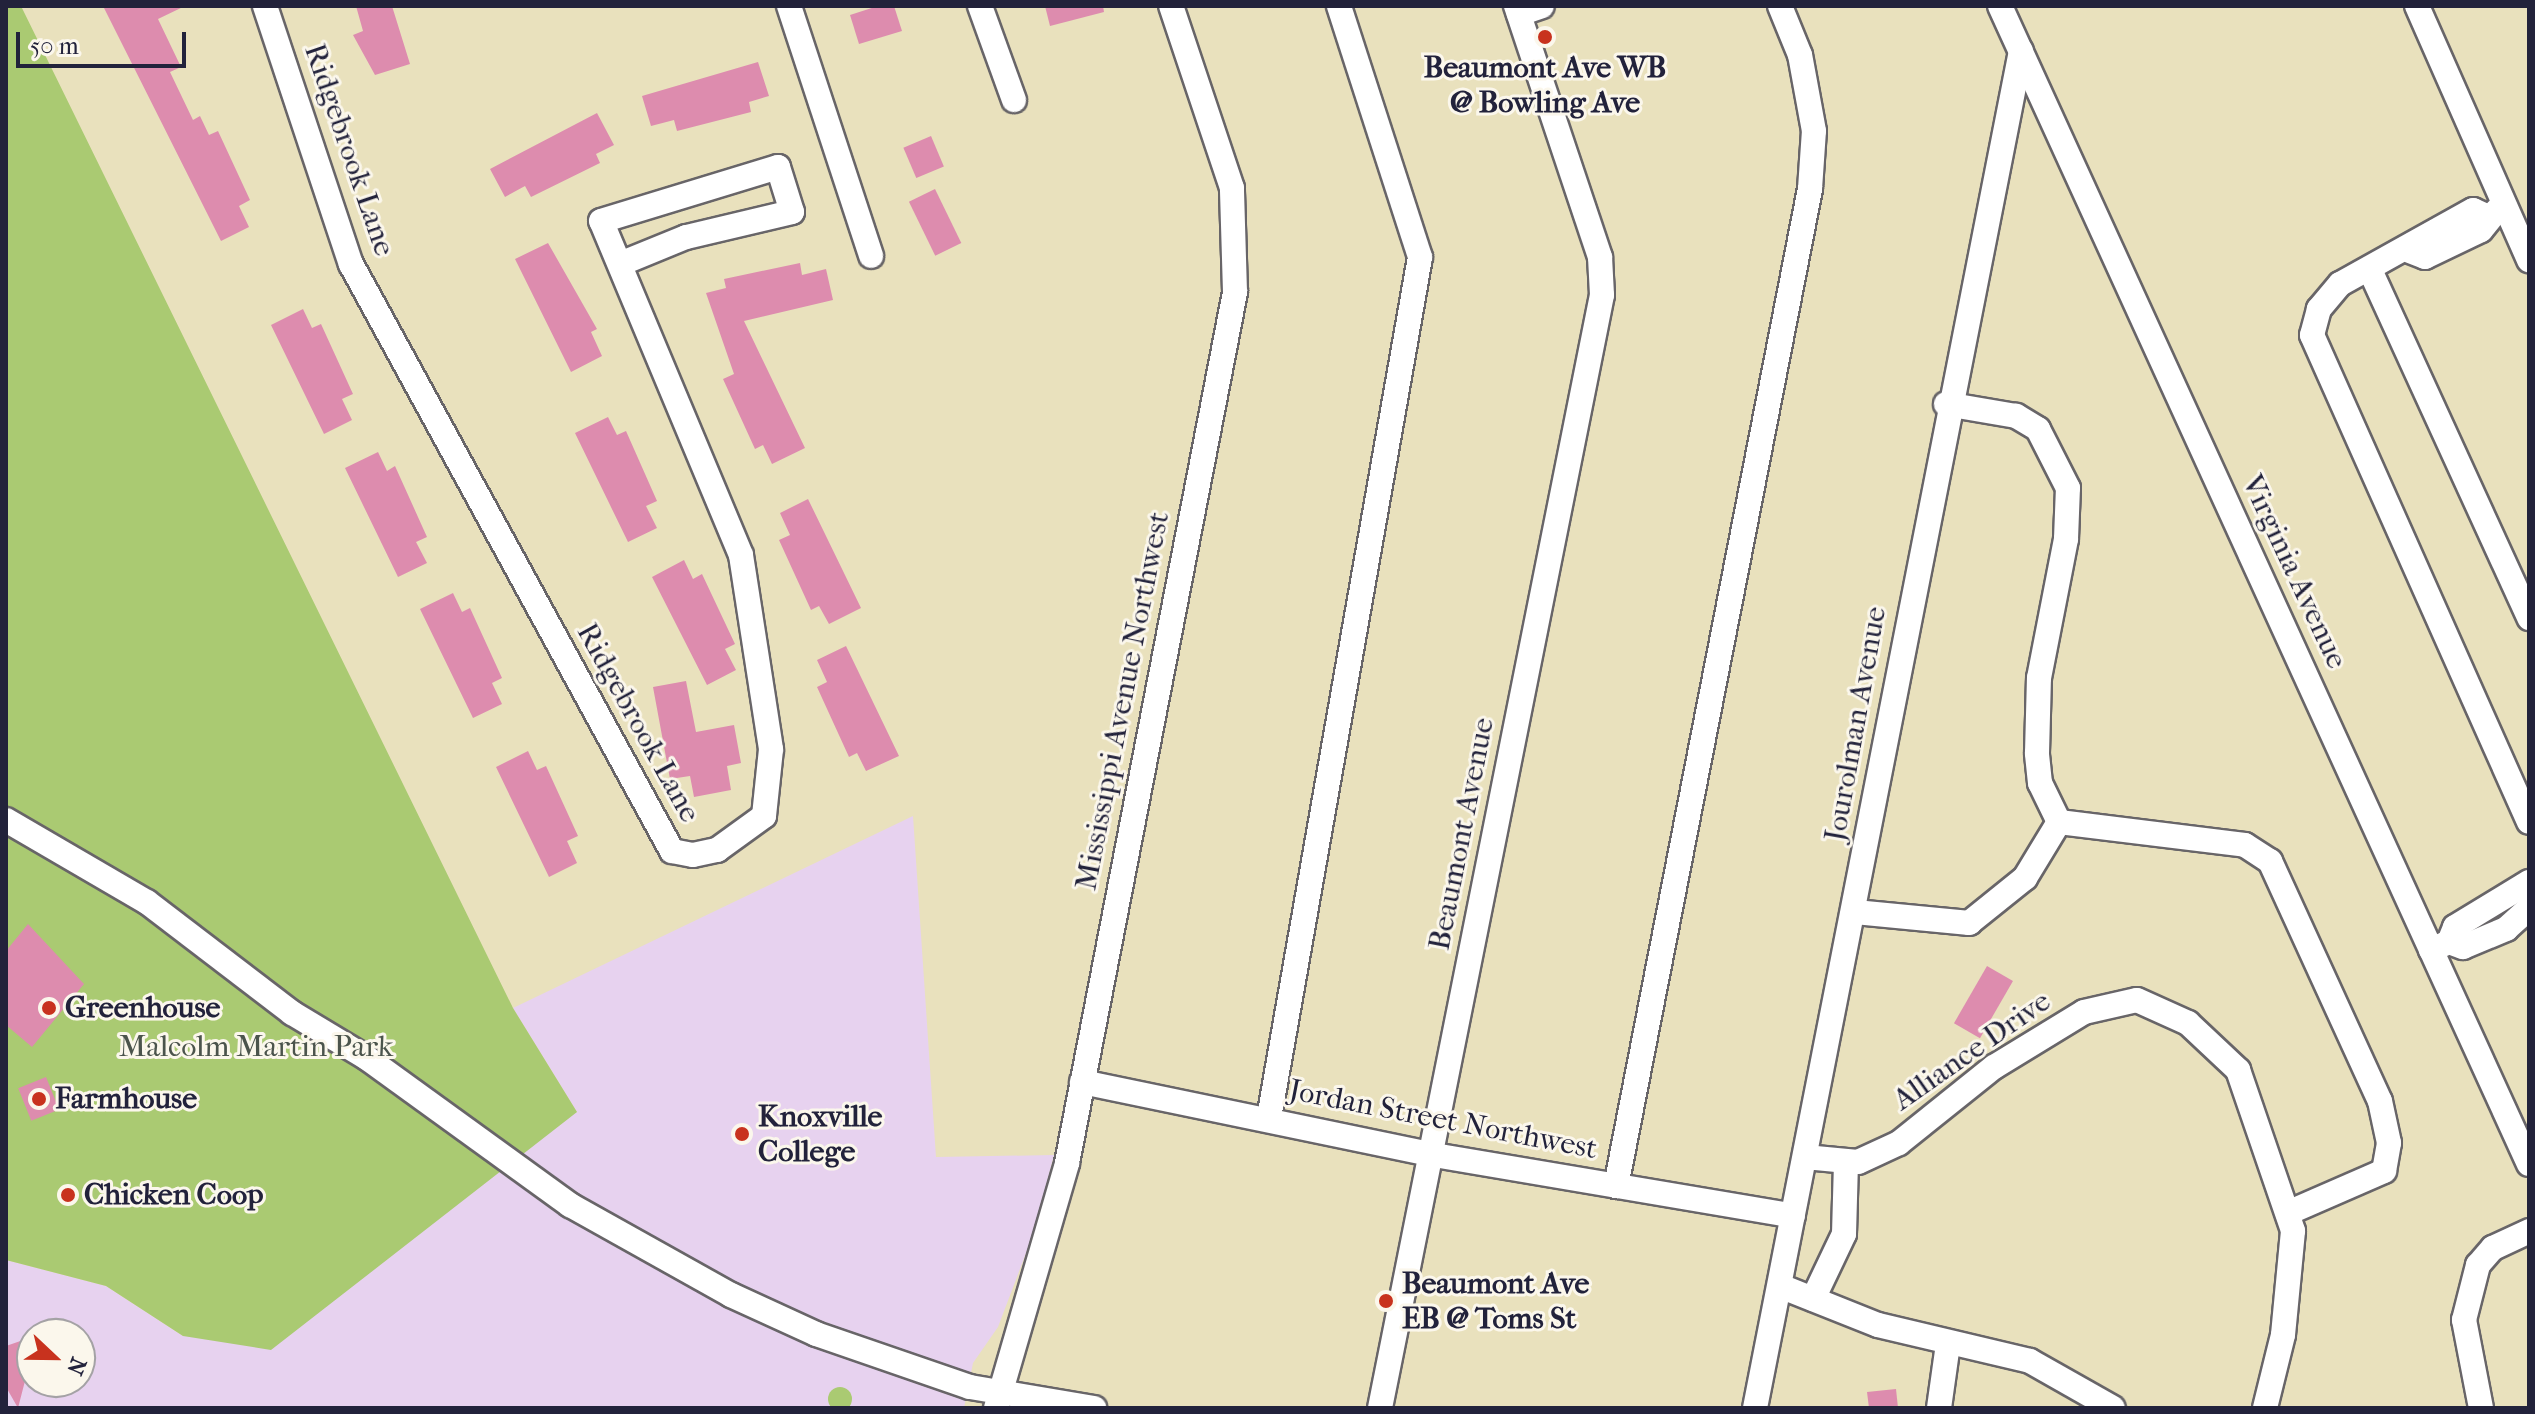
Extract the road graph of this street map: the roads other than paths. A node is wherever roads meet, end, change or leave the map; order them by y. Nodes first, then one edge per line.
1 (265, 6) edge
2 (789, 6) edge
3 (980, 6) edge
4 (1171, 6) edge
5 (1339, 6) edge
6 (1780, 6) edge
7 (2000, 6) edge
8 (2417, 6) edge
9 (1526, 9) edge
10 (2021, 51) junction
11 (1014, 100) dead end
12 (2495, 211) junction
13 (871, 256) dead end
14 (2529, 260) edge
15 (620, 264) junction
16 (2370, 270) junction
17 (1946, 404) junction
18 (2529, 618) edge
19 (6, 820) edge
20 (2059, 822) junction
21 (2529, 822) edge
22 (2529, 882) edge
23 (2529, 908) edge
24 (1855, 912) junction
25 (2440, 946) junction
26 (1082, 1082) junction
27 (1269, 1118) junction
28 (1434, 1155) junction
29 (1805, 1157) junction
30 (1846, 1163) junction
31 (2529, 1164) edge
32 (1616, 1186) junction
33 (2288, 1213) junction
34 (1793, 1216) junction
35 (2529, 1231) edge
36 (1780, 1286) junction
37 (1813, 1299) junction
38 (1948, 1344) junction
39 (997, 1399) edge
40 (1094, 1408) edge
41 (1380, 1408) edge
42 (1755, 1408) edge
43 (1939, 1408) edge
44 (2113, 1408) edge
45 (2265, 1408) edge
46 (2481, 1408) edge

1 - 15 street, Ridgebrook Lane
2 - 13 street
3 - 11 street
4 - 26 street, Mississippi Avenue Northwest
5 - 27 street
6 - 32 street
7 - 10 street, Virginia Avenue
8 - 12 street
9 - 28 street, Beaumont Avenue
10 - 17 street, Jourolman Avenue
10 - 25 street, Virginia Avenue
12 - 14 street
12 - 16 street
15 - 15 street, Ridgebrook Lane
16 - 18 street
16 - 21 street
17 - 20 street
17 - 24 street, Jourolman Avenue
19 - 39 street
20 - 24 street
20 - 33 street
22 - 25 street
23 - 25 street
24 - 29 street, Jourolman Avenue
25 - 31 street, Virginia Avenue
26 - 27 street, Jordan Street Northwest
26 - 39 street, Mississippi Avenue Northwest
27 - 28 street, Jordan Street Northwest
28 - 32 street, Jordan Street Northwest
28 - 41 street, Beaumont Avenue
29 - 30 street, Alliance Drive
29 - 34 street, Jourolman Avenue
30 - 33 street, Alliance Drive
30 - 37 street
32 - 34 street, Jordan Street Northwest
33 - 45 street, Alliance Drive
34 - 36 street, Jourolman Avenue
35 - 46 street
36 - 37 street
36 - 42 street, Jourolman Avenue
37 - 38 street
38 - 43 street
38 - 44 street
39 - 40 street

